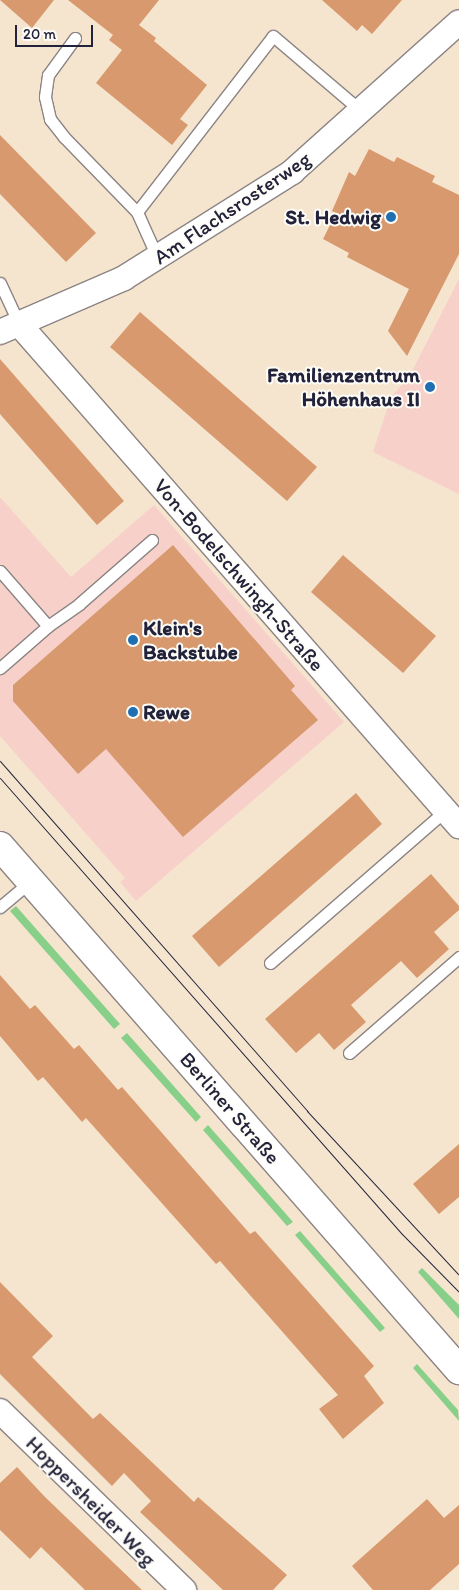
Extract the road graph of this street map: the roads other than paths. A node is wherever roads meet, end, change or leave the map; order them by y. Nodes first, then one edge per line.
1 (459, 22) edge
2 (75, 38) dead end
3 (361, 111) junction
4 (137, 212) junction
5 (158, 259) junction
6 (0, 284) edge
7 (10, 328) edge
8 (152, 540) dead end
9 (0, 571) edge
10 (48, 626) junction
11 (0, 668) edge
12 (452, 818) edge
13 (0, 846) edge
14 (31, 881) junction
15 (0, 907) edge
16 (459, 957) edge
17 (270, 963) dead end
18 (349, 1053) dead end
19 (459, 1370) edge
20 (0, 1411) edge
21 (184, 1590) edge

1 - 3 street, Am Flachsrosterweg
2 - 4 lane
3 - 4 lane
3 - 5 street, Am Flachsrosterweg
4 - 5 lane
5 - 7 street, Am Flachsrosterweg
6 - 7 lane
7 - 12 street, Von-Bodelschwingh-Straße
8 - 10 lane
9 - 10 lane
10 - 11 lane
12 - 17 lane
13 - 14 main road, Berliner Straße
14 - 15 lane
14 - 19 main road, Berliner Straße
16 - 18 lane
20 - 21 street, Hoppersheider Weg

